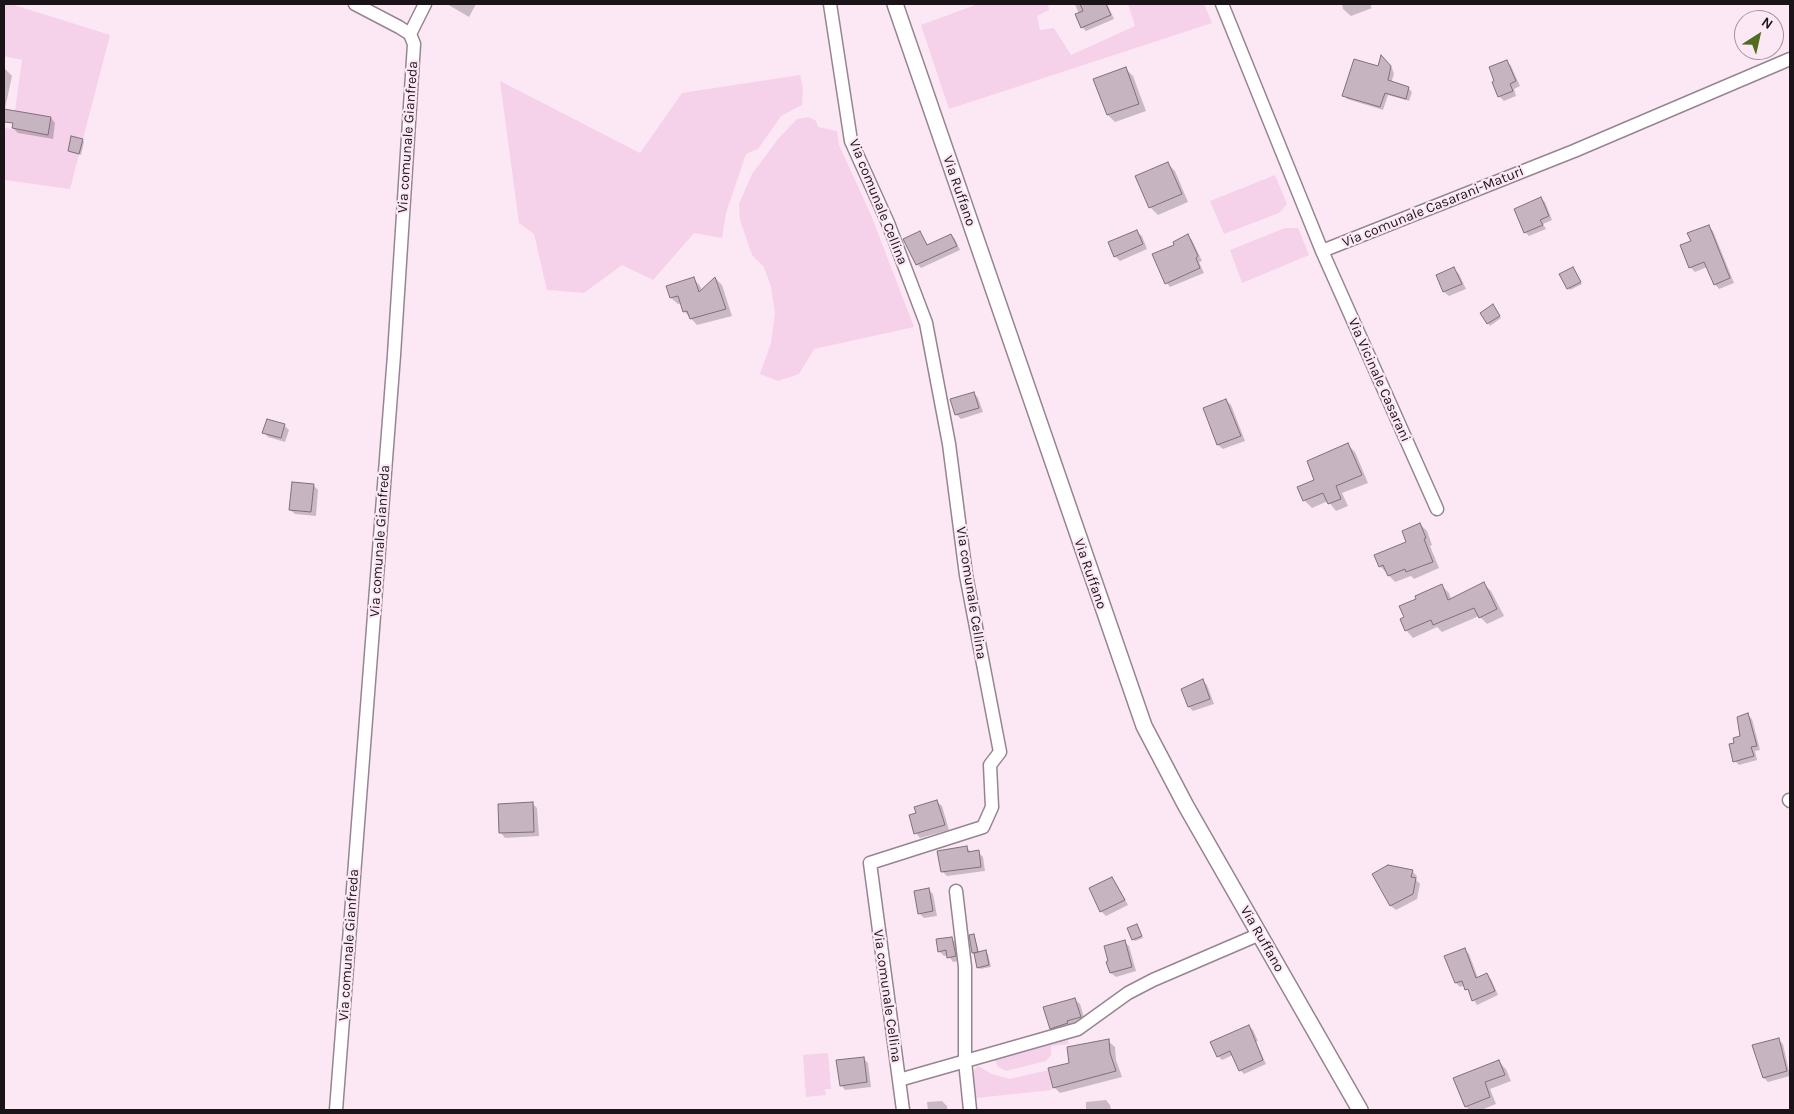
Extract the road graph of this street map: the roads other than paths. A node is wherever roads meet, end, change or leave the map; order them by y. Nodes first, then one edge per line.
1 (355, 4) edge
2 (426, 4) edge
3 (830, 4) edge
4 (895, 4) edge
5 (1222, 4) edge
6 (410, 34) junction
7 (1790, 59) edge
8 (1322, 251) junction
9 (1437, 509) dead end
10 (956, 891) dead end
11 (1260, 934) junction
12 (965, 1060) junction
13 (899, 1080) junction
14 (336, 1110) edge
15 (903, 1110) edge
16 (970, 1110) edge
17 (1360, 1110) edge

1 - 6 street
2 - 6 street
3 - 13 street, Via comunale Cellina
4 - 11 street, Via Ruffano
5 - 8 street
6 - 14 street, Via comunale Gianfreda
7 - 8 street, Via comunale Casarani-Maturi
8 - 9 street, Via Vicinale Casarani
10 - 12 street
11 - 12 street
11 - 17 street, Via Ruffano
12 - 13 street
12 - 16 street
13 - 15 street, Via comunale Cellina

